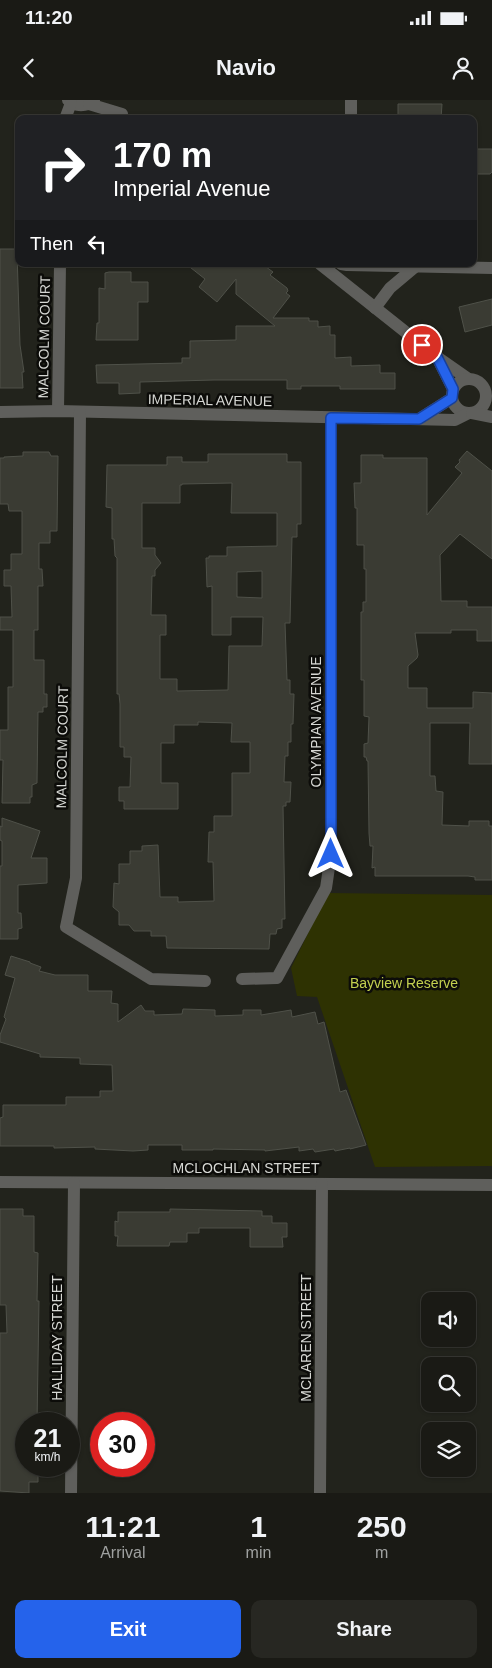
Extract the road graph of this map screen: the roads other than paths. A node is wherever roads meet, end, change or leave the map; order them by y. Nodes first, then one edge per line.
1 (110, 100) edge
2 (351, 100) edge
3 (70, 101) edge
4 (92, 102) edge
5 (65, 115) edge
6 (124, 115) edge
7 (125, 115) edge
8 (351, 115) edge
9 (60, 267) edge
10 (324, 267) edge
11 (345, 267) edge
12 (415, 267) joint
13 (492, 268) edge
14 (344, 283) junction
15 (375, 308) junction
16 (437, 357) junction
17 (467, 378) junction
18 (452, 394) junction
19 (489, 398) edge
20 (0, 412) edge
21 (58, 412) junction
22 (80, 412) junction
23 (471, 413) junction
24 (492, 417) edge
25 (331, 418) junction
26 (419, 419) junction
27 (242, 979) dead end
28 (205, 981) dead end
29 (0, 1182) edge
30 (74, 1182) junction
31 (322, 1184) junction
32 (492, 1185) edge
33 (72, 1493) edge
34 (320, 1493) edge

1 - 7 street
2 - 8 street
3 - 4 street
3 - 5 street
4 - 6 street
9 - 21 street, MALCOLM COURT
10 - 14 street
11 - 14 street
12 - 13 street
12 - 15 street
14 - 15 street
15 - 16 street
16 - 17 street
16 - 18 street
17 - 18 street
17 - 19 street
18 - 23 street
18 - 26 street
19 - 23 street
20 - 21 street, IMPERIAL AVENUE
21 - 22 street, IMPERIAL AVENUE
22 - 25 street, IMPERIAL AVENUE
22 - 28 street, MALCOLM COURT
23 - 24 street
23 - 26 street, IMPERIAL AVENUE
25 - 26 street, IMPERIAL AVENUE
25 - 27 street, OLYMPIAN AVENUE
29 - 30 street, MCLOCHLAN STREET
30 - 31 street, MCLOCHLAN STREET
30 - 33 street, HALLIDAY STREET
31 - 32 street, MCLOCHLAN STREET
31 - 34 street, MCLAREN STREET

